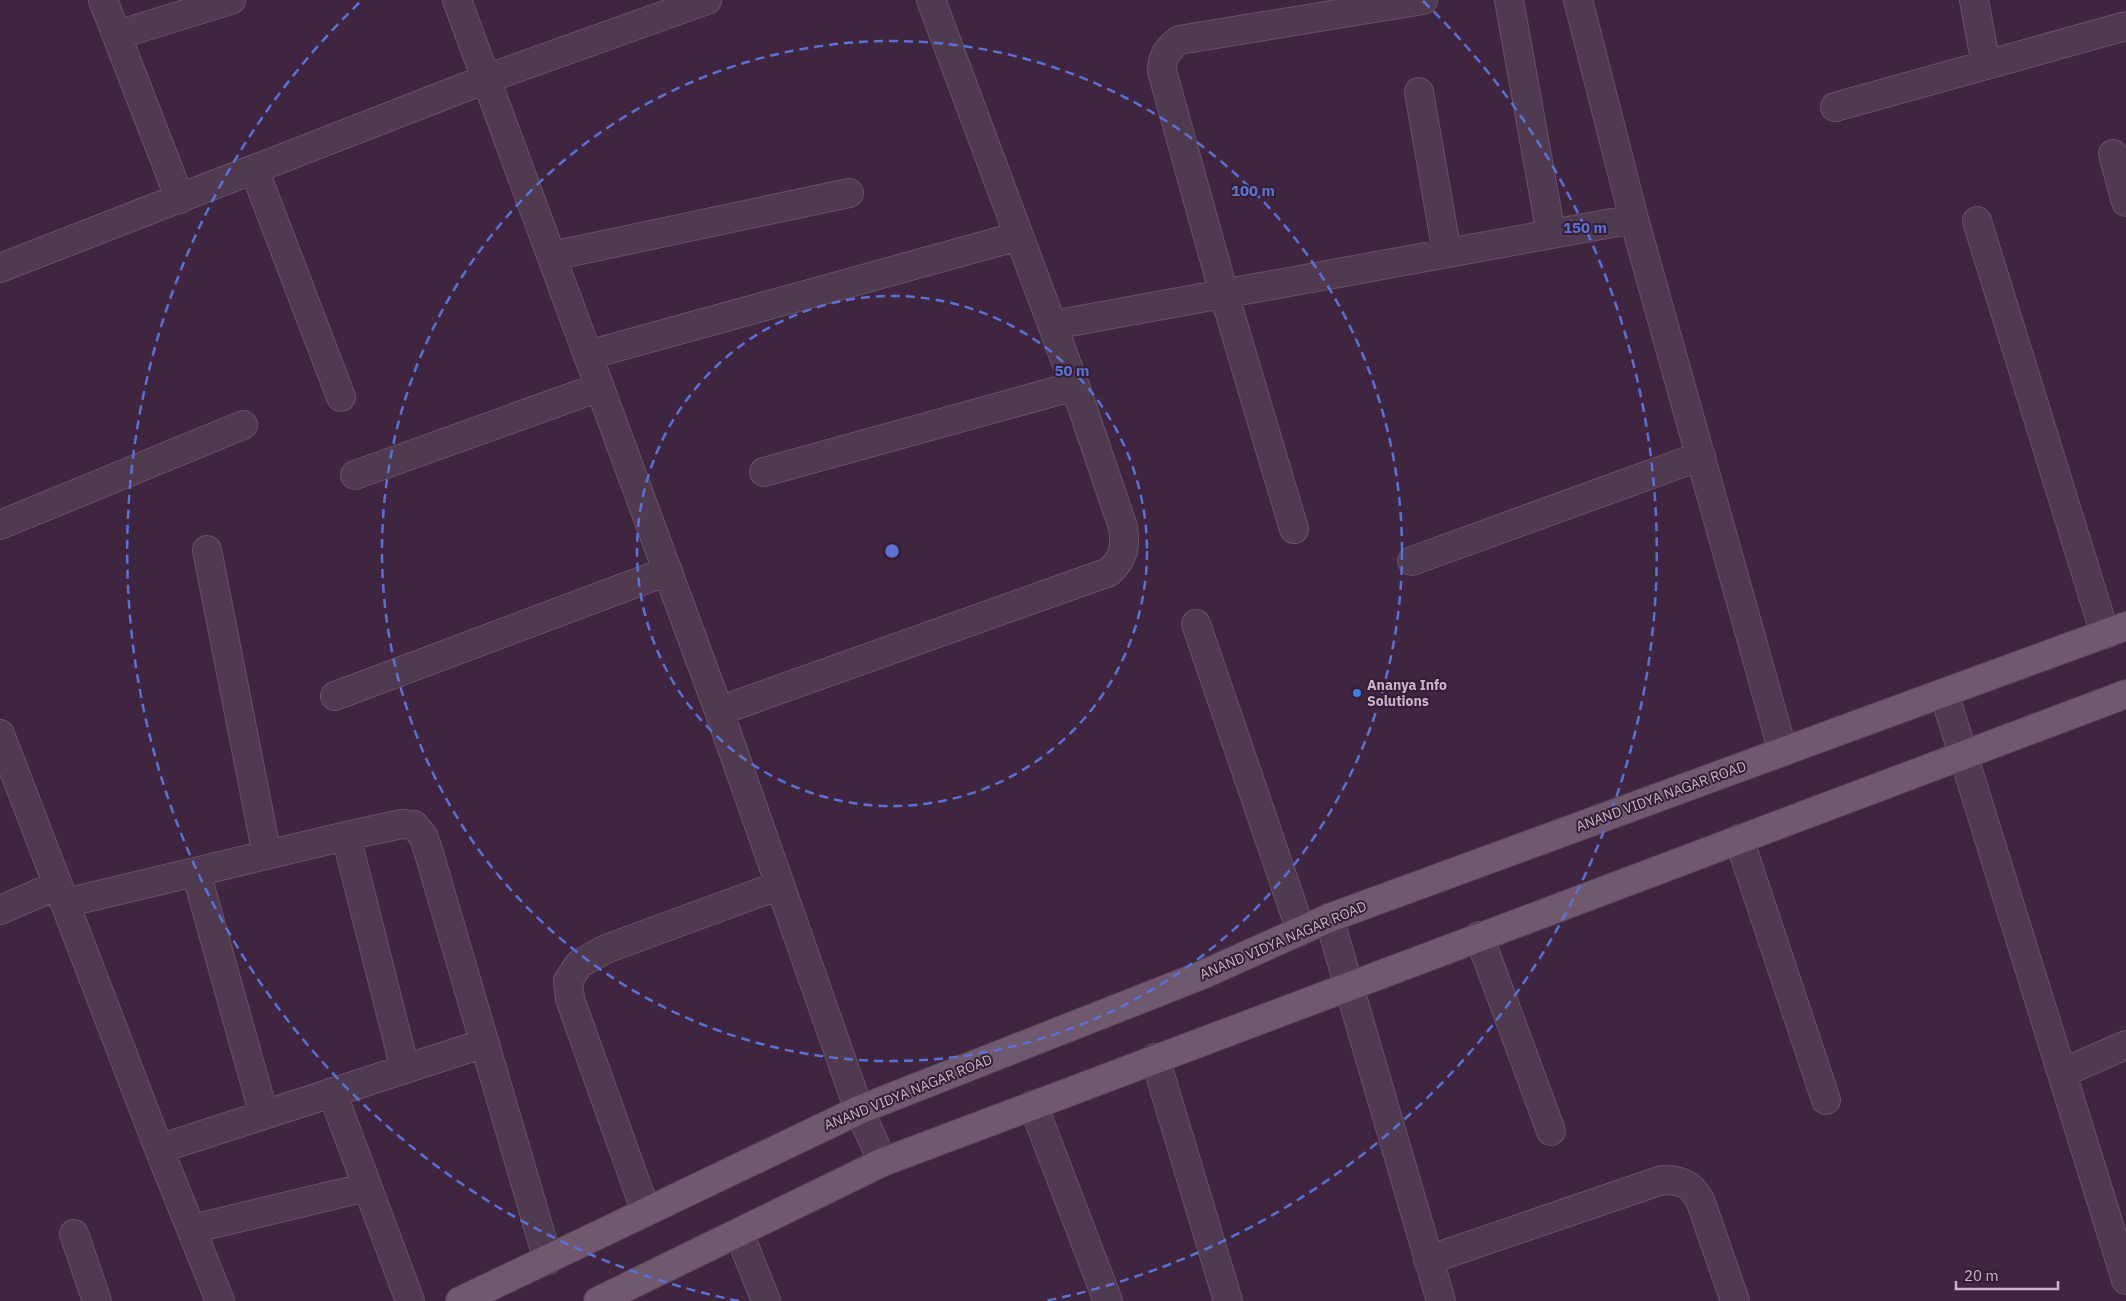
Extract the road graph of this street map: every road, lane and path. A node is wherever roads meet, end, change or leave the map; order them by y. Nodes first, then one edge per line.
1 (103, 0) edge
2 (231, 0) edge
3 (457, 0) edge
4 (707, 0) edge
5 (932, 0) edge
6 (1424, 0) edge
7 (1509, 0) edge
8 (1578, 0) edge
9 (1974, 0) edge
10 (1283, 11) edge
11 (2126, 26) edge
12 (117, 35) junction
13 (1986, 65) junction
14 (486, 79) junction
15 (1419, 92) dead end
16 (1835, 107) dead end
17 (2112, 154) dead end
18 (254, 169) junction
19 (849, 193) dead end
20 (180, 198) junction
21 (2126, 202) edge
22 (1634, 219) junction
23 (1977, 221) dead end
24 (1551, 234) junction
25 (1019, 236) junction
26 (1447, 253) junction
27 (552, 256) junction
28 (1, 266) edge
29 (1224, 294) junction
30 (1053, 325) junction
31 (588, 355) junction
32 (1075, 386) junction
33 (600, 387) junction
34 (341, 397) dead end
35 (243, 425) dead end
36 (1701, 456) junction
37 (764, 472) dead end
38 (355, 474) dead end
39 (0, 525) edge
40 (1294, 529) dead end
41 (207, 550) dead end
42 (1412, 561) dead end
43 (668, 571) junction
44 (1196, 624) dead end
45 (2115, 630) edge
46 (1944, 693) junction
47 (2126, 694) edge
48 (335, 696) dead end
49 (719, 711) junction
50 (0, 734) edge
51 (1783, 752) junction
52 (1963, 756) junction
53 (346, 836) junction
54 (1739, 839) junction
55 (267, 855) junction
56 (196, 872) junction
57 (780, 885) junction
58 (61, 894) junction
59 (0, 910) edge
60 (1329, 918) junction
61 (1301, 931) junction
62 (1479, 936) junction
63 (1348, 985) junction
64 (485, 1043) junction
65 (2126, 1045) edge
66 (1155, 1058) junction
67 (405, 1069) junction
68 (2062, 1073) junction
69 (332, 1092) junction
70 (1826, 1100) dead end
71 (1033, 1105) junction
72 (859, 1110) junction
73 (264, 1114) junction
74 (1551, 1131) dead end
75 (159, 1149) junction
76 (883, 1162) junction
77 (367, 1187) junction
78 (646, 1212) junction
79 (192, 1229) junction
80 (739, 1233) junction
81 (74, 1234) dead end
82 (548, 1260) junction
83 (1428, 1260) junction
84 (2124, 1263) edge
85 (97, 1301) edge
86 (220, 1301) edge
87 (410, 1301) edge
88 (460, 1301) edge
89 (598, 1301) edge
90 (766, 1301) edge
91 (1108, 1301) edge
92 (1228, 1301) edge
93 (1441, 1301) edge
94 (1735, 1301) edge

1 - 12 street
2 - 12 street
3 - 14 street
4 - 14 street
5 - 25 street
6 - 10 street
7 - 24 street
8 - 22 street
9 - 13 street
10 - 29 street
11 - 13 street
12 - 20 street
13 - 16 street
14 - 18 street
14 - 27 street
15 - 26 street
17 - 21 street
18 - 20 street
18 - 34 street
19 - 27 street
20 - 28 street
22 - 24 street
22 - 36 street
23 - 45 street
24 - 26 street
25 - 30 street
25 - 31 street
26 - 29 street
27 - 31 street
29 - 30 street
29 - 40 street
30 - 32 street
31 - 33 street
32 - 37 street
32 - 49 street
33 - 38 street
33 - 43 street
35 - 39 street
36 - 42 street
36 - 51 street
41 - 55 street
43 - 48 street
43 - 49 street
44 - 61 street
45 - 46 main road, ANAND VIDYA NAGAR ROAD
46 - 51 main road, ANAND VIDYA NAGAR ROAD
46 - 52 street
47 - 52 main road
49 - 57 street
50 - 58 street
51 - 60 main road, ANAND VIDYA NAGAR ROAD
52 - 54 main road
52 - 68 street
53 - 55 street
53 - 64 street
53 - 67 street
54 - 62 main road
54 - 70 street
55 - 56 street
56 - 58 street
56 - 73 street
57 - 72 street
57 - 78 street
58 - 59 street
58 - 75 street
60 - 61 main road, ANAND VIDYA NAGAR ROAD
60 - 63 street
61 - 72 main road, ANAND VIDYA NAGAR ROAD
62 - 63 main road
62 - 74 street
63 - 66 main road
63 - 83 street
64 - 67 street
64 - 82 street
65 - 68 street
66 - 71 main road
66 - 92 street
67 - 69 street
68 - 84 street
69 - 73 street
69 - 77 street
71 - 76 main road
71 - 91 street
72 - 76 street
72 - 78 main road, ANAND VIDYA NAGAR ROAD
73 - 75 street
75 - 79 street
76 - 80 main road
77 - 79 street
77 - 87 street
78 - 82 main road, ANAND VIDYA NAGAR ROAD
79 - 86 street
80 - 89 main road
80 - 90 street
81 - 85 street
82 - 88 main road, ANAND VIDYA NAGAR ROAD
83 - 93 street
83 - 94 street

